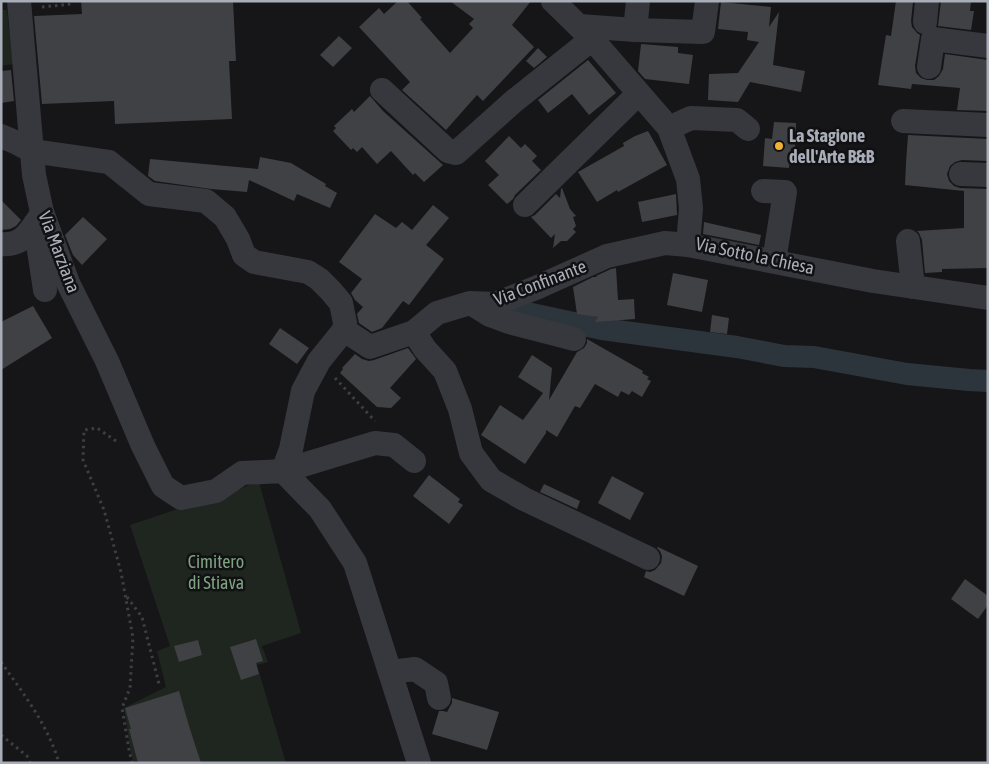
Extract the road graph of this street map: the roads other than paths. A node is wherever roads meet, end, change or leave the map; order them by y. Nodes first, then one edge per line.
1 (553, 1) edge
2 (638, 1) edge
3 (707, 1) edge
4 (19, 5) edge
5 (634, 30) junction
6 (585, 33) junction
7 (988, 46) edge
8 (929, 67) dead end
9 (382, 90) dead end
10 (638, 94) junction
11 (903, 121) dead end
12 (988, 125) edge
13 (669, 128) junction
14 (748, 129) dead end
15 (1, 136) edge
16 (32, 151) junction
17 (961, 174) dead end
18 (988, 175) edge
19 (762, 191) dead end
20 (526, 205) dead end
21 (38, 218) junction
22 (908, 241) dead end
23 (1, 244) edge
24 (688, 245) junction
25 (774, 261) junction
26 (913, 286) junction
27 (45, 290) dead end
28 (988, 298) edge
29 (470, 303) junction
30 (344, 330) junction
31 (414, 332) junction
32 (574, 339) dead end
33 (414, 461) dead end
34 (283, 472) junction
35 (648, 558) dead end
36 (390, 672) junction
37 (439, 698) dead end
38 (419, 763) edge

1 - 6 street, Via Sotto la Chiesa
2 - 5 street
3 - 5 street
4 - 16 street, Via Marziana
5 - 6 street
6 - 9 street
6 - 10 street, Via Sotto la Chiesa
7 - 8 street
10 - 13 street, Via Sotto la Chiesa
10 - 20 street
11 - 12 street
13 - 14 street
13 - 24 street, Via Sotto la Chiesa
15 - 16 street
16 - 21 street, Via Marziana
16 - 30 street
17 - 18 street
19 - 25 street
21 - 23 street
21 - 27 street
21 - 34 street, Via Marziana
22 - 26 street
24 - 25 street, Via Sotto la Chiesa
24 - 29 street, Via Confinante
25 - 26 street, Via Sotto la Chiesa
26 - 28 street, Via Sotto la Chiesa
29 - 31 street, Via Confinante
29 - 32 street
30 - 31 street, Via Confinante
30 - 34 street
31 - 35 street
33 - 34 street
34 - 36 street
36 - 37 street
36 - 38 street

